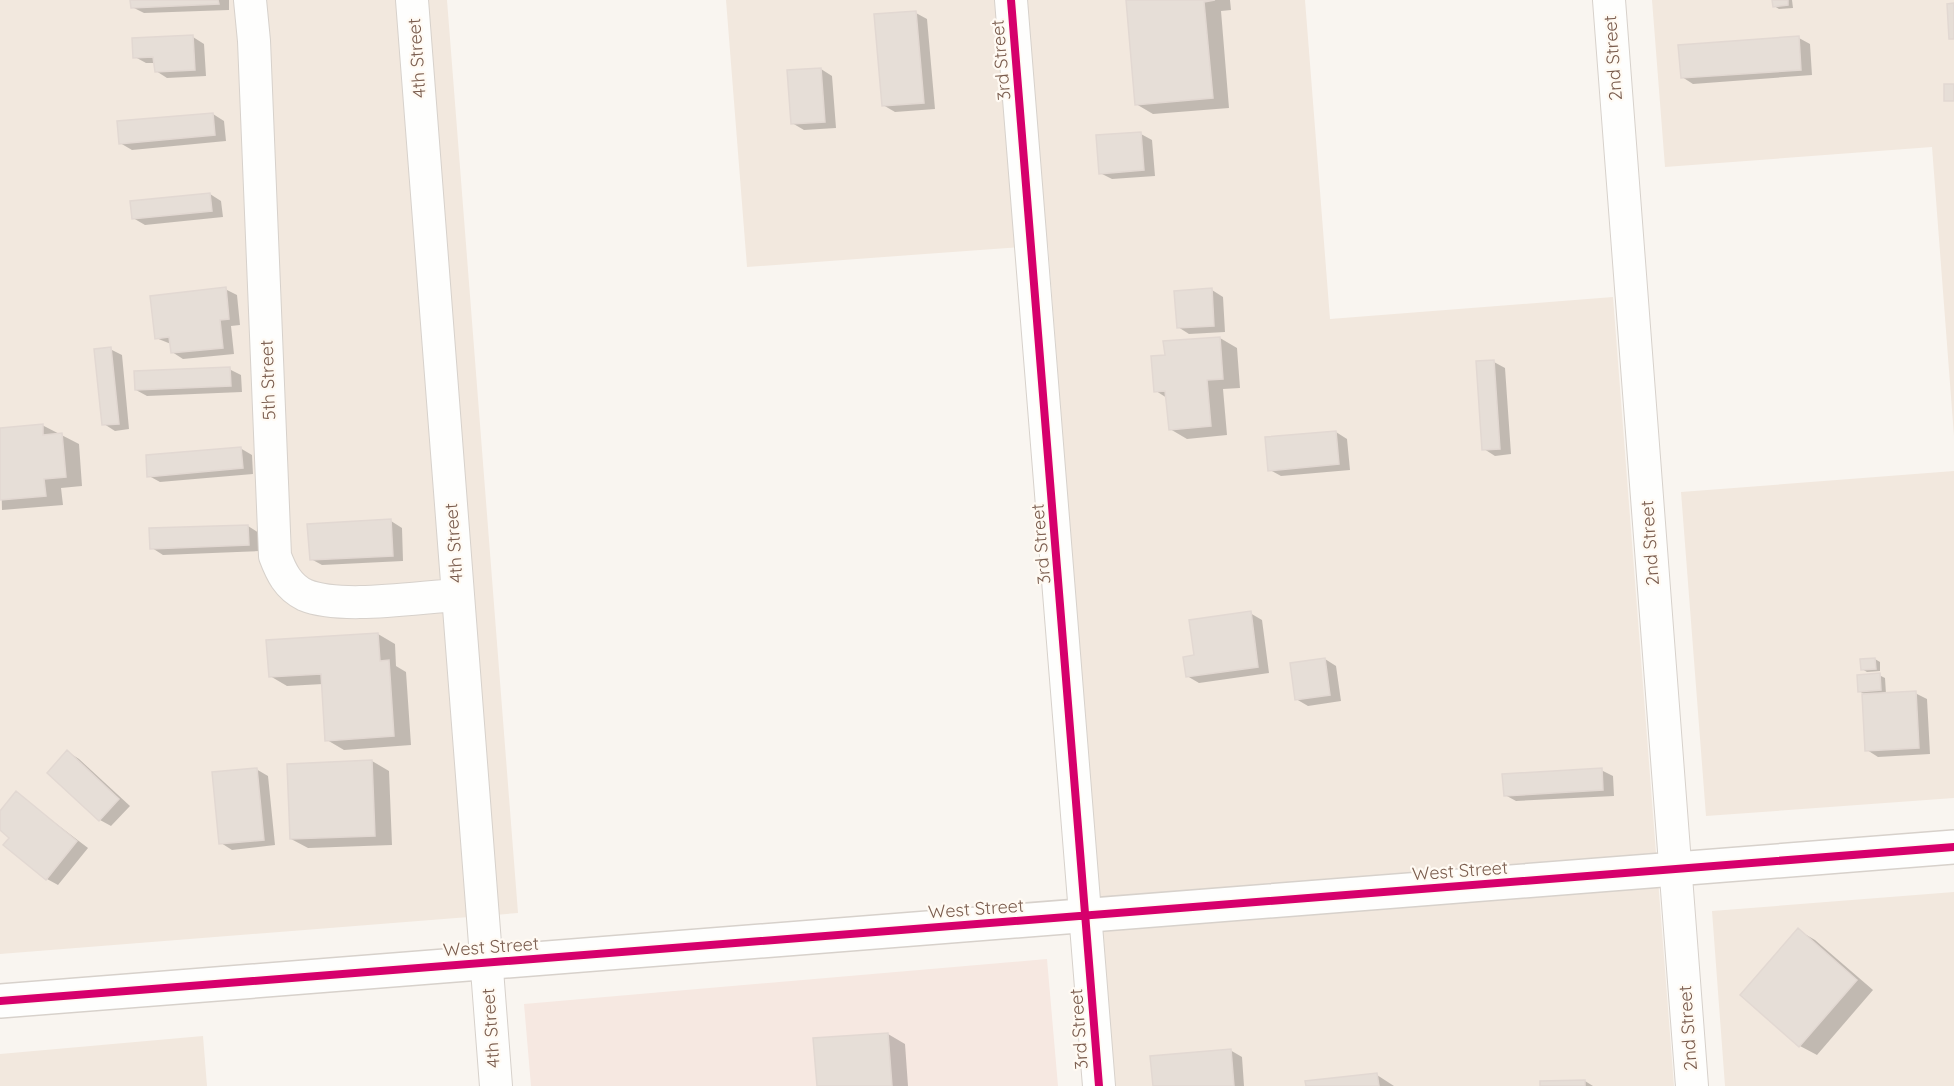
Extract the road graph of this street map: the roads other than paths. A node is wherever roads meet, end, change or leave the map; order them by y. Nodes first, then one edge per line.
1 (250, 0) edge
2 (412, 0) edge
3 (1011, 0) edge
4 (1609, 0) edge
5 (458, 595) junction
6 (1954, 848) edge
7 (1676, 869) junction
8 (1086, 916) junction
9 (486, 963) junction
10 (0, 1001) edge
11 (496, 1086) edge
12 (1099, 1086) edge
13 (1692, 1086) edge

1 - 5 street, 5th Street
2 - 5 street, 4th Street
3 - 8 street, 3rd Street
4 - 7 street, 2nd Street
5 - 9 street, 4th Street
6 - 7 street, West Street
7 - 8 street, West Street
7 - 13 street, 2nd Street
8 - 9 street, West Street
8 - 12 street, 3rd Street
9 - 10 street, West Street
9 - 11 street, 4th Street

